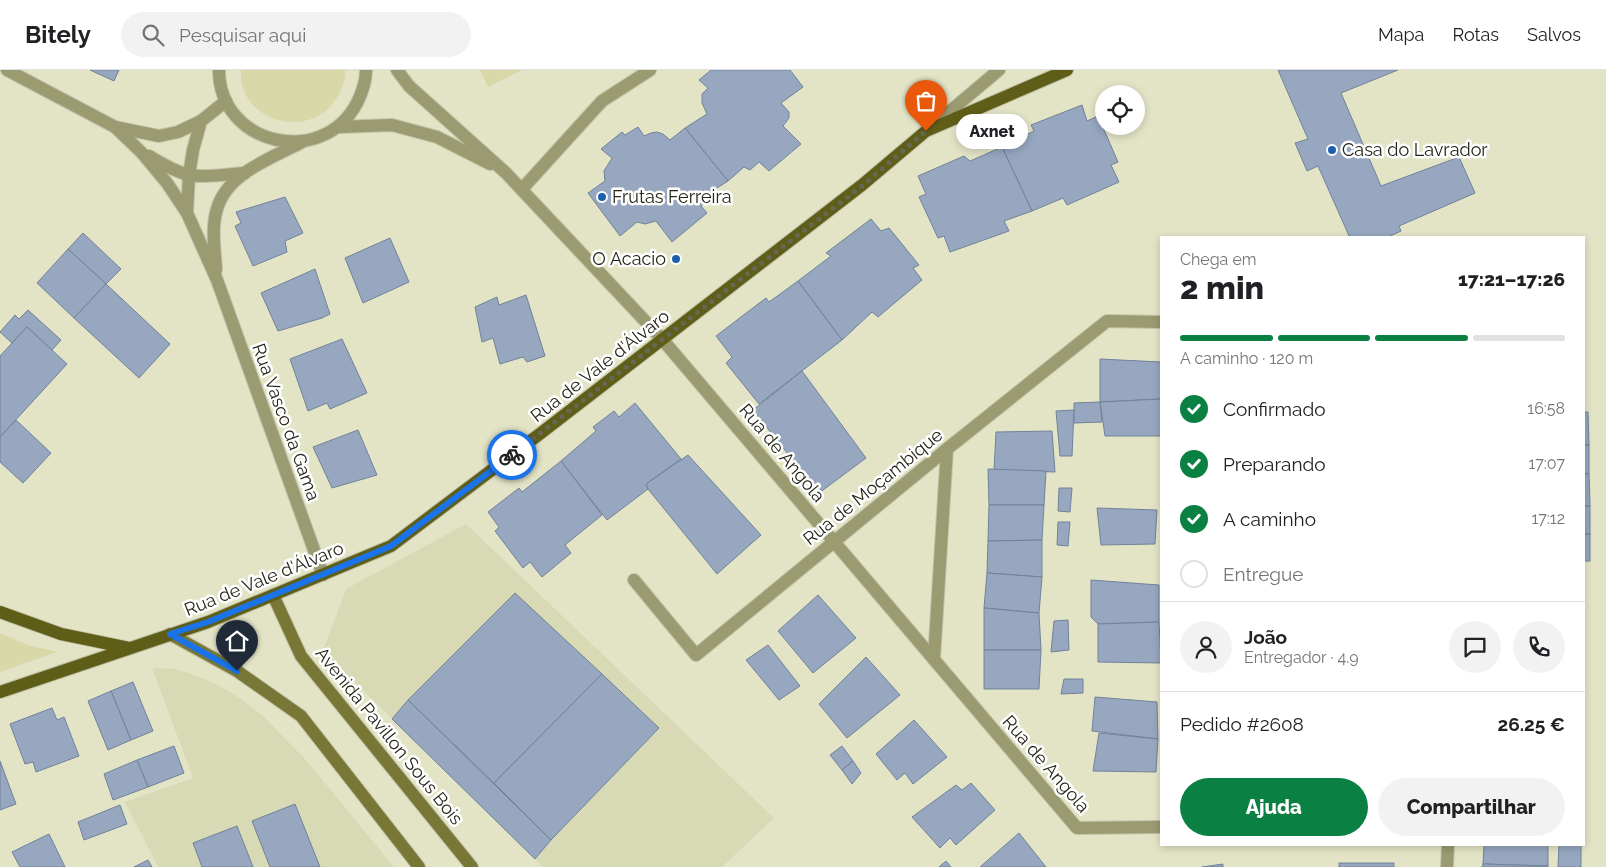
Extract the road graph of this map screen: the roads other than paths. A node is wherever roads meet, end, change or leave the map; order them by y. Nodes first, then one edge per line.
1 (7, 70) edge
2 (397, 70) edge
3 (650, 70) edge
4 (999, 70) edge
5 (1067, 70) edge
6 (366, 71) edge
7 (217, 73) edge
8 (226, 101) junction
9 (201, 121) junction
10 (115, 127) junction
11 (338, 127) junction
12 (926, 131) junction
13 (302, 142) junction
14 (142, 153) junction
15 (245, 173) junction
16 (506, 173) junction
17 (189, 175) junction
18 (522, 189) junction
19 (187, 213) junction
20 (217, 280) junction
21 (1160, 322) edge
22 (662, 339) junction
23 (947, 449) junction
24 (834, 542) junction
25 (323, 575) junction
26 (634, 580) dead end
27 (274, 595) junction
28 (0, 612) edge
29 (170, 634) junction
30 (129, 648) junction
31 (934, 659) junction
32 (0, 692) edge
33 (1160, 827) edge
34 (1448, 846) edge
35 (419, 867) edge
36 (472, 867) edge
37 (1448, 867) edge

1 - 10 street
2 - 16 street
3 - 18 street
4 - 12 street, Rua de Vale d'Álvaro
5 - 12 main road
6 - 11 street
7 - 8 street
8 - 9 street
8 - 13 street
9 - 10 street
9 - 17 street, Rua Vasco da Gama
10 - 14 street
11 - 13 street
11 - 16 street
12 - 22 main road, Rua de Vale d'Álvaro
13 - 15 street, Rua Vasco da Gama
14 - 17 street
14 - 19 street
15 - 17 street
15 - 20 street, Rua Vasco da Gama
16 - 18 street, Rua de Angola
17 - 19 street, Rua Vasco da Gama
18 - 22 street, Rua de Angola
19 - 20 street, Rua Vasco da Gama
20 - 25 street, Rua Vasco da Gama
21 - 23 street, Rua de Moçambique
22 - 24 street, Rua de Angola
22 - 25 main road, Rua de Vale d'Álvaro
23 - 24 street, Rua de Moçambique
23 - 31 street
24 - 26 street, Rua de Moçambique
24 - 31 street, Rua de Angola
25 - 27 main road, Rua de Vale d'Álvaro
27 - 29 main road, Rua de Vale d'Álvaro
27 - 36 street, Avenida Pavillon Sous Bois
28 - 30 main road
29 - 30 main road, Rua de Vale d'Álvaro
29 - 35 street
30 - 32 main road, Rua de Vale d'Álvaro
31 - 33 street, Rua de Angola
34 - 37 street

